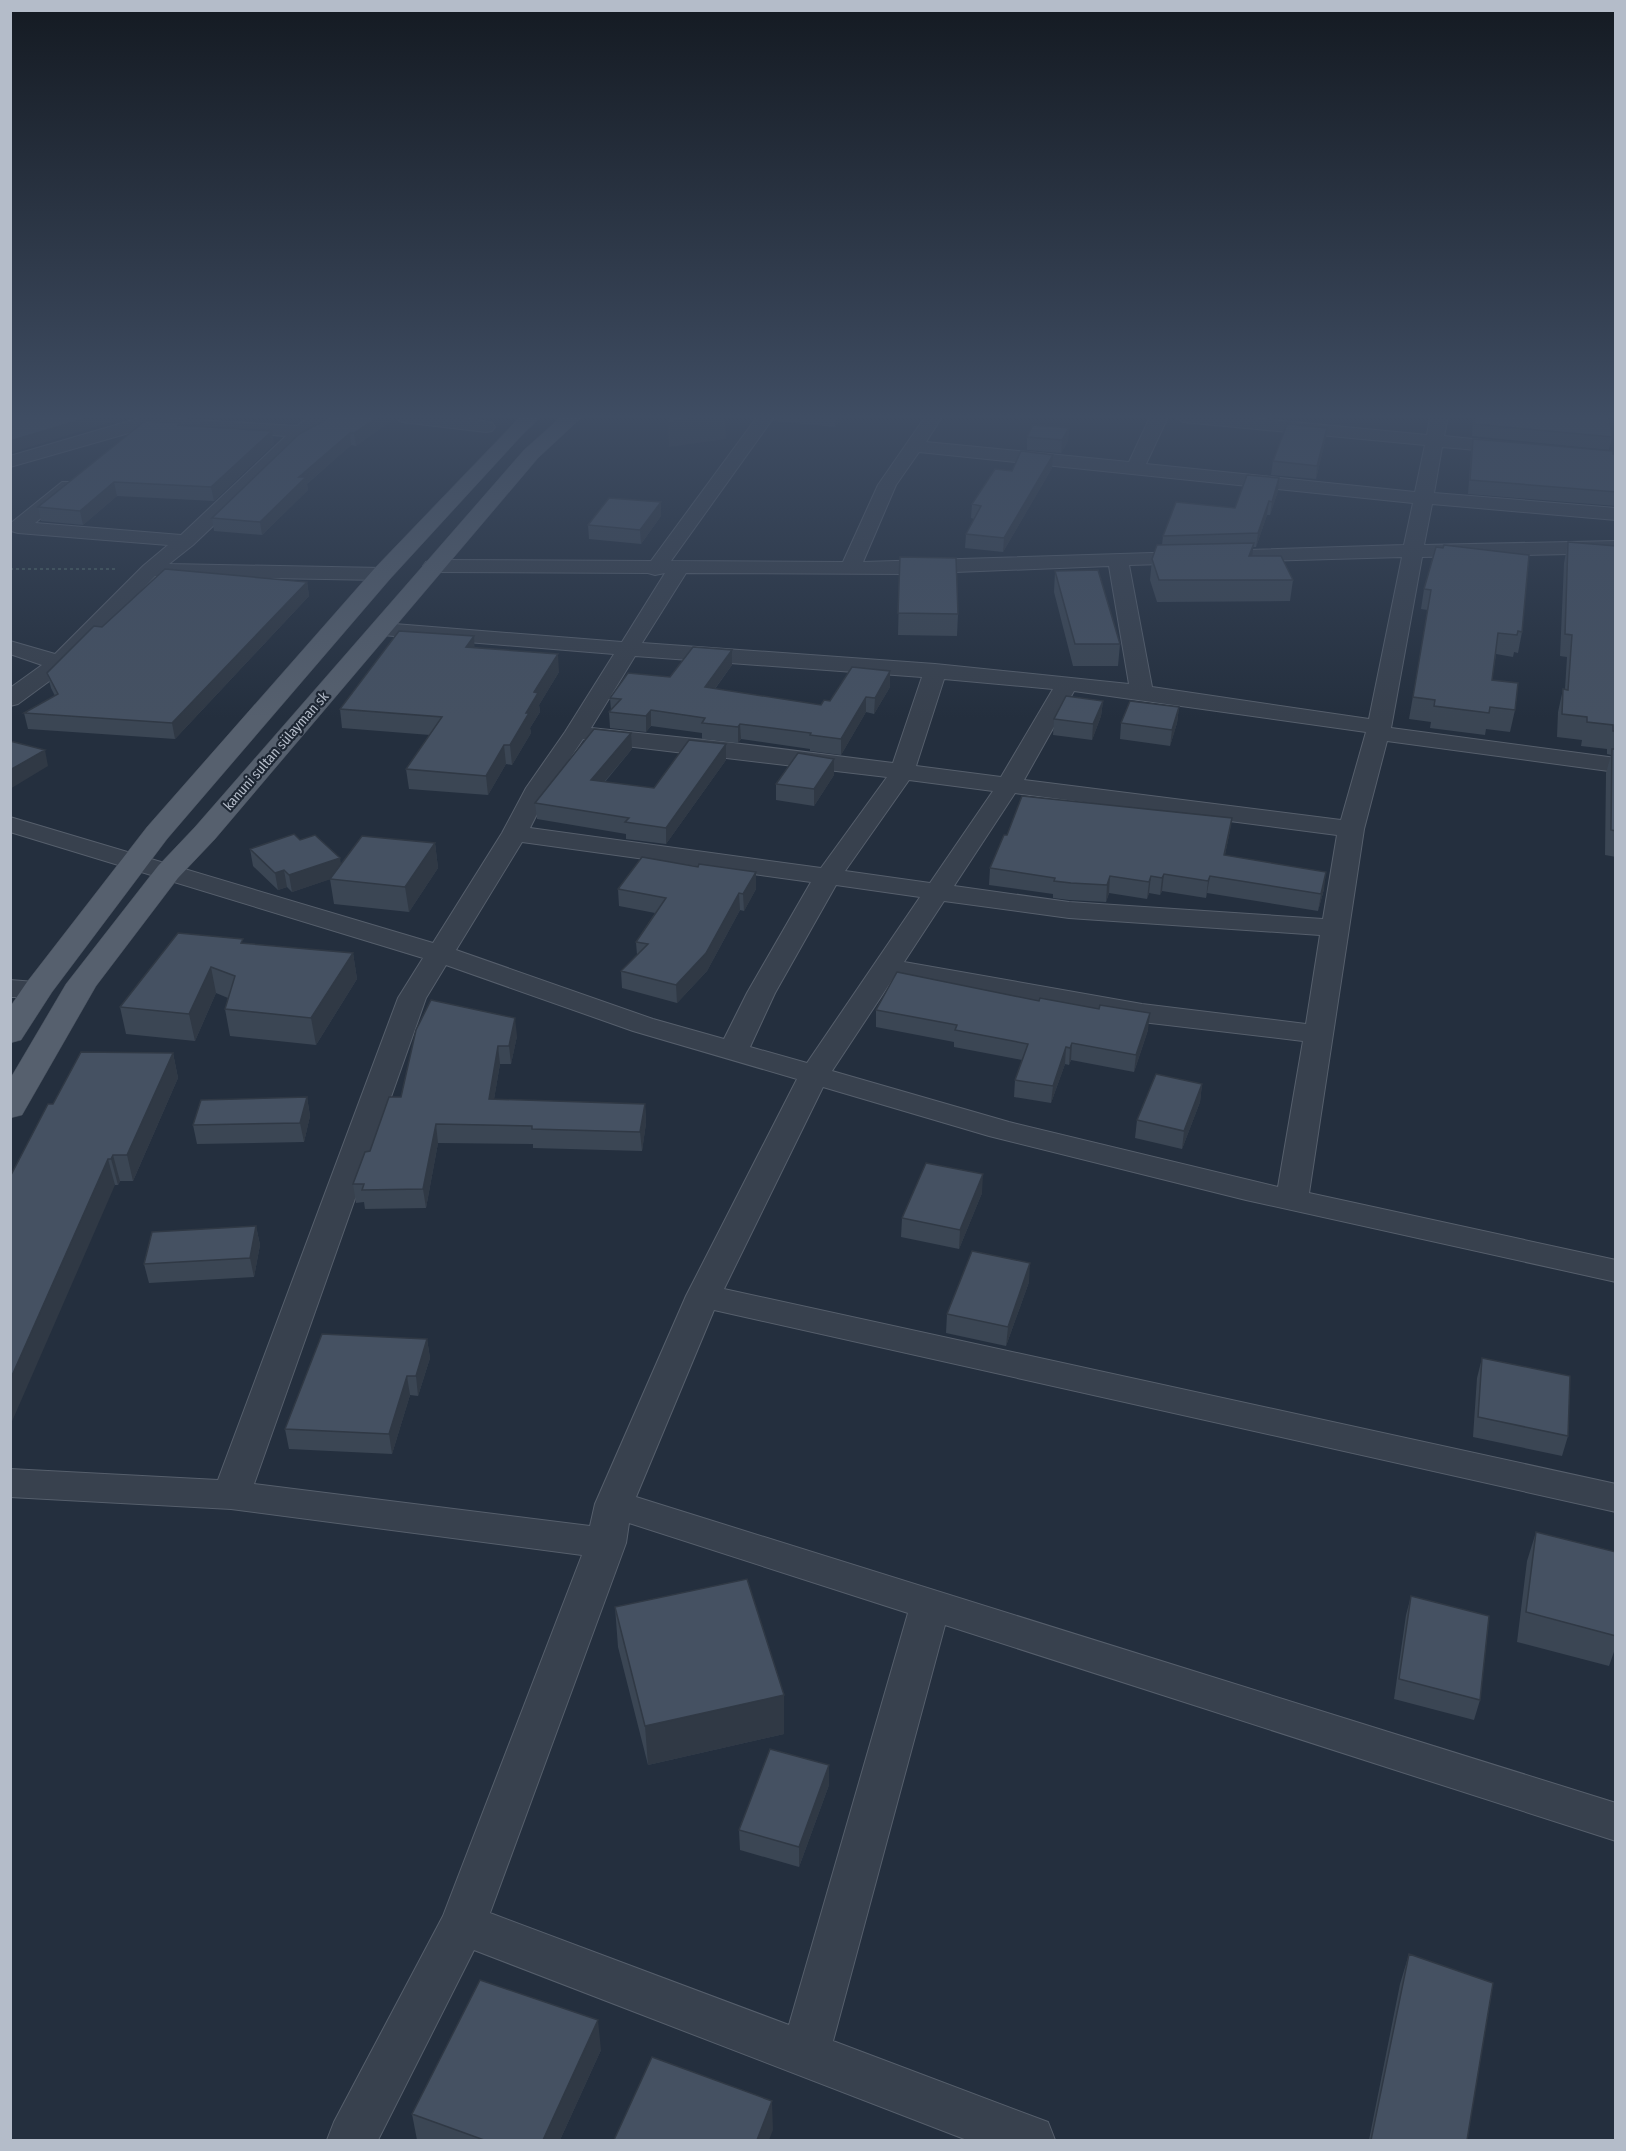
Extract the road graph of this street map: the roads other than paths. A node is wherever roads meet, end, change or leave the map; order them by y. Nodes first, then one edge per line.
1 (30, 517) edge
2 (211, 517) edge
3 (435, 517) edge
4 (475, 517) edge
5 (701, 517) edge
6 (873, 517) edge
7 (1419, 517) edge
8 (186, 541) junction
9 (1616, 547) edge
10 (1413, 551) junction
11 (1118, 559) junction
12 (433, 566) junction
13 (850, 568) junction
14 (667, 569) junction
15 (150, 570) junction
16 (382, 574) junction
17 (382, 629) junction
18 (10, 646) edge
19 (627, 651) junction
20 (59, 663) junction
21 (935, 671) junction
22 (1067, 683) junction
23 (1141, 693) junction
24 (10, 699) edge
25 (1378, 730) junction
26 (576, 733) junction
27 (1616, 765) edge
28 (902, 773) junction
29 (1008, 786) junction
30 (10, 824) edge
31 (1351, 829) junction
32 (515, 832) junction
33 (134, 862) junction
34 (168, 872) junction
35 (828, 876) junction
36 (937, 891) junction
37 (1336, 928) junction
38 (440, 954) junction
39 (886, 967) junction
40 (24, 988) edge
41 (10, 1033) edge
42 (1318, 1034) junction
43 (733, 1051) junction
44 (814, 1075) junction
45 (10, 1108) edge
46 (1292, 1200) junction
47 (1616, 1271) edge
48 (703, 1296) junction
49 (10, 1483) edge
50 (231, 1495) junction
51 (1616, 1498) edge
52 (610, 1523) junction
53 (930, 1605) junction
54 (1616, 1822) edge
55 (463, 1924) junction
56 (805, 2055) junction
57 (352, 2140) edge
58 (1030, 2140) edge

1 - 8 street
2 - 8 street
3 - 16 main road
4 - 12 main road, kanuni sultan sülayman sk
5 - 14 street
6 - 13 street
7 - 10 street
8 - 15 street
9 - 10 street
10 - 11 street
10 - 25 street
11 - 13 street
11 - 23 street
12 - 14 street
12 - 17 main road, kanuni sultan sülayman sk
13 - 14 street
14 - 19 street
15 - 16 street
15 - 20 street
16 - 33 main road
17 - 19 street
17 - 34 main road, kanuni sultan sülayman sk
18 - 20 street
19 - 21 street
19 - 26 street
20 - 24 street
21 - 22 street
21 - 28 street
22 - 23 street
22 - 29 street
23 - 25 street
25 - 27 street
25 - 31 street
26 - 28 street
26 - 32 street
28 - 29 street
28 - 35 street
29 - 31 street
29 - 36 street
30 - 33 street
31 - 37 street
32 - 35 street
32 - 38 street
33 - 34 street
33 - 40 main road
34 - 38 street
34 - 45 main road, kanuni sultan sülayman sk
35 - 36 street
35 - 43 street
36 - 37 street
36 - 39 street
37 - 42 street
38 - 43 street
38 - 50 street
39 - 42 street
39 - 44 street
40 - 41 main road
42 - 46 street
43 - 44 street
44 - 46 street
44 - 48 street
46 - 47 street
48 - 51 street
48 - 52 street
49 - 50 street
50 - 52 street
52 - 53 street
52 - 55 street
53 - 54 street
53 - 56 street
55 - 56 street
55 - 57 street
56 - 58 street

